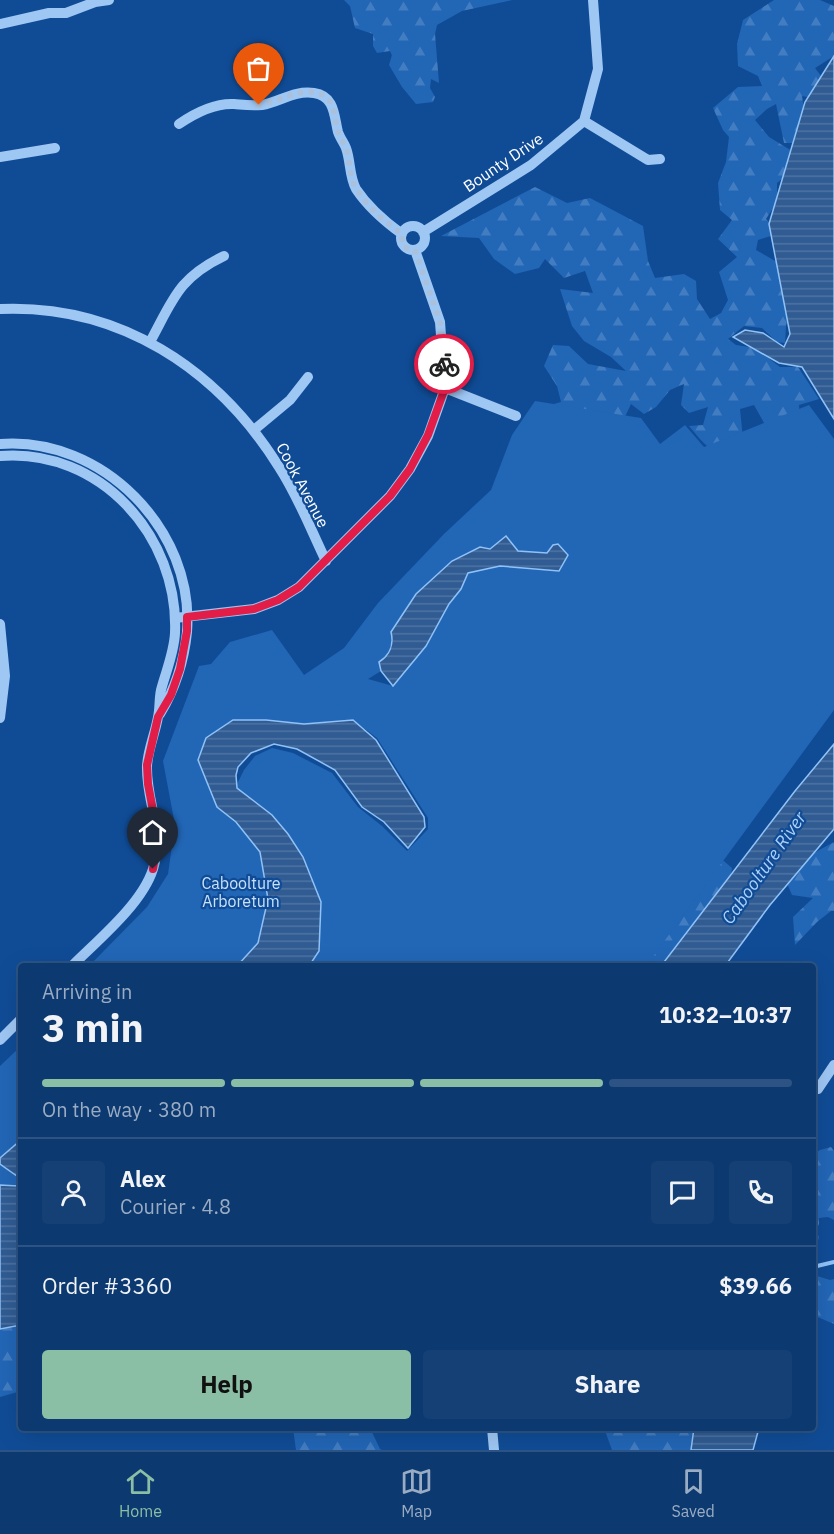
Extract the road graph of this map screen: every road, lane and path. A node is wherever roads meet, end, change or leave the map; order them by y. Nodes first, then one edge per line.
1 (110, 0) edge
2 (593, 0) edge
3 (0, 24) edge
4 (584, 121) junction
5 (179, 124) dead end
6 (55, 148) dead end
7 (0, 157) edge
8 (660, 159) dead end
9 (423, 232) junction
10 (402, 234) junction
11 (415, 250) junction
12 (224, 256) dead end
13 (0, 309) edge
14 (150, 342) junction
15 (308, 377) dead end
16 (445, 388) junction
17 (516, 416) dead end
18 (254, 430) junction
19 (0, 444) edge
20 (0, 456) edge
21 (326, 561) junction
22 (187, 617) junction
23 (175, 618) junction
24 (0, 624) edge
25 (158, 717) junction
26 (0, 718) edge
27 (75, 963) edge
28 (18, 1022) edge
29 (0, 1040) edge
30 (834, 1065) edge
31 (818, 1089) dead end
32 (492, 1431) edge
33 (494, 1450) edge

1 - 3 street
2 - 4 street
4 - 8 street
4 - 9 street, Bounty Drive
5 - 10 street
6 - 7 street
9 - 10 street
9 - 11 street
10 - 11 street
11 - 16 street
12 - 14 street
13 - 14 street, Cook Avenue
14 - 18 street, Cook Avenue
15 - 18 street
16 - 17 street
16 - 21 street
18 - 21 street, Cook Avenue
19 - 22 street
20 - 23 street
21 - 22 street
22 - 23 street
22 - 25 street
23 - 25 street
24 - 26 street
25 - 27 street
28 - 29 street
30 - 31 street
32 - 33 street

